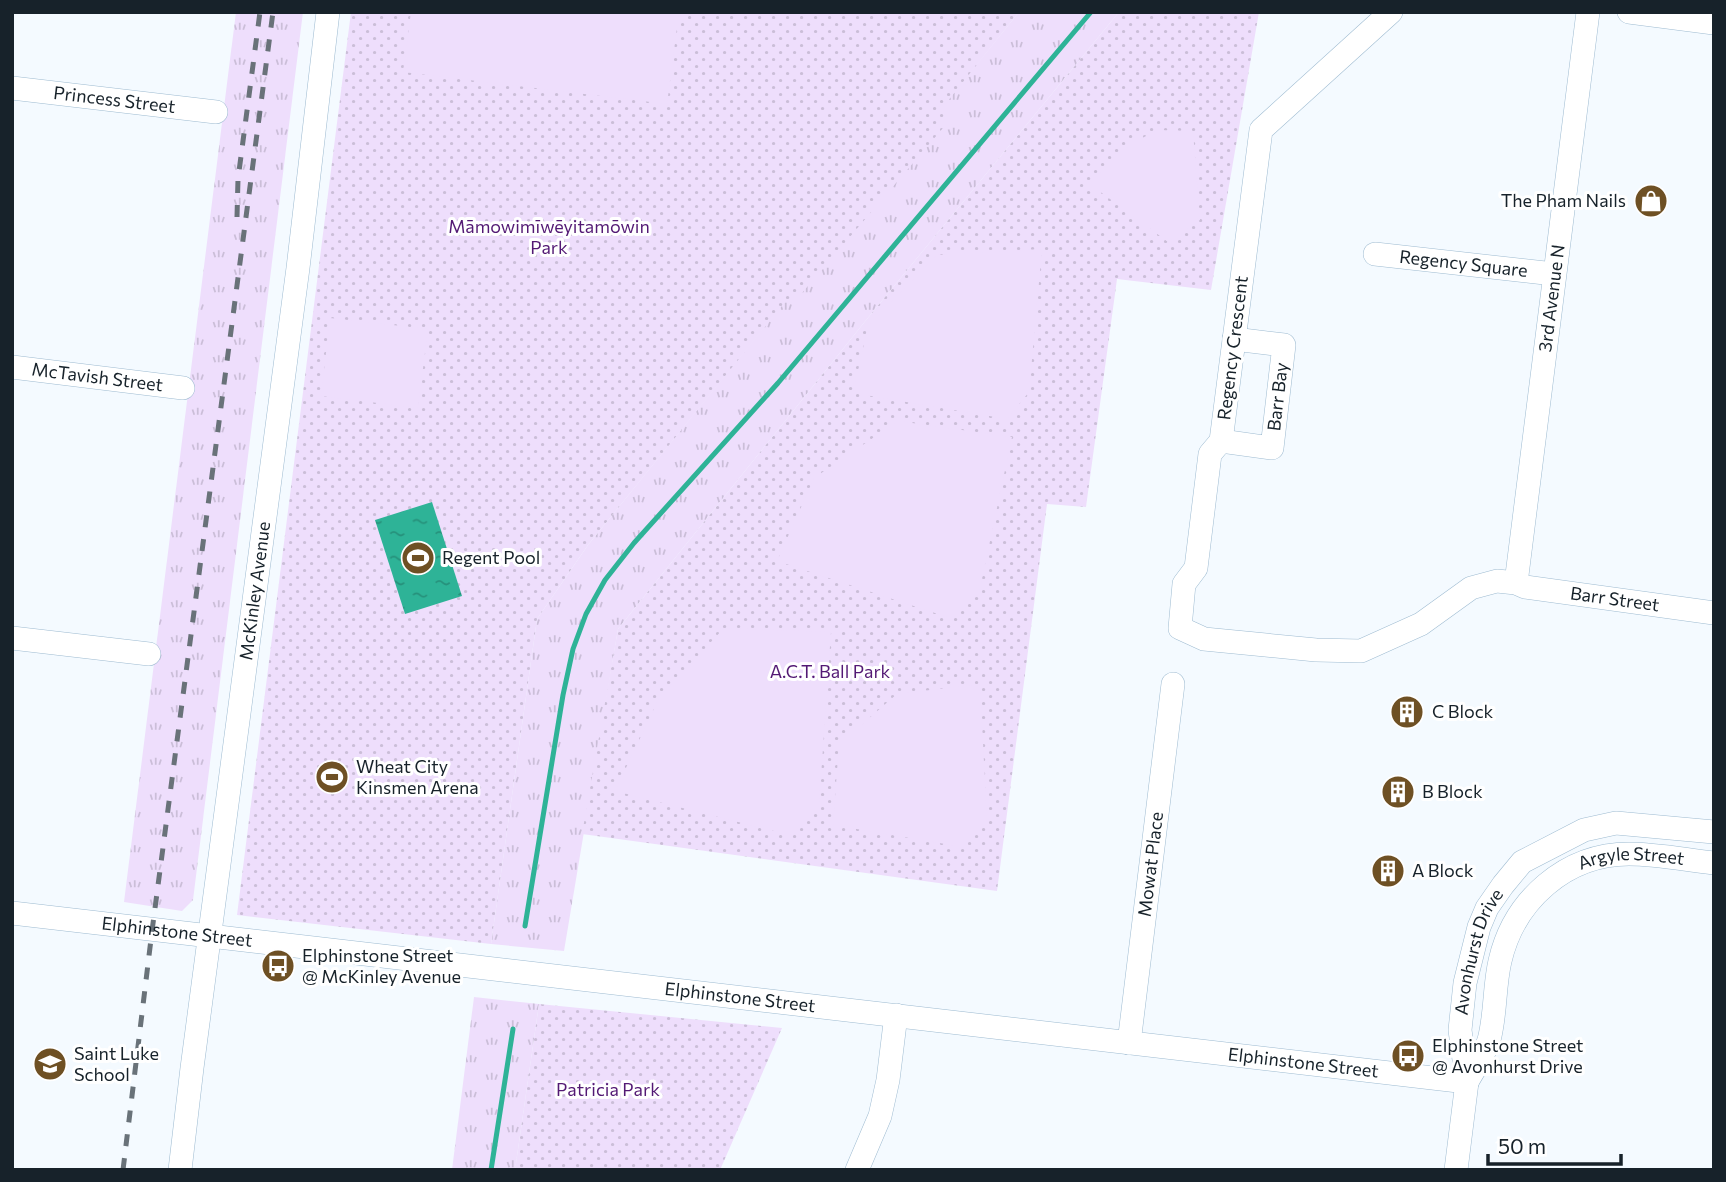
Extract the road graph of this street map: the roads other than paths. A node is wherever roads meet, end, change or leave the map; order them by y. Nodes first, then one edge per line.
1 (328, 12) edge
2 (1391, 12) edge
3 (1588, 12) edge
4 (1629, 12) edge
5 (1714, 23) edge
6 (12, 88) edge
7 (216, 112) dead end
8 (1375, 254) dead end
9 (1554, 274) junction
10 (1234, 339) junction
11 (12, 366) edge
12 (183, 388) dead end
13 (1221, 441) junction
14 (1516, 583) junction
15 (1714, 613) edge
16 (12, 638) edge
17 (149, 654) dead end
18 (1173, 684) dead end
19 (1714, 832) edge
20 (1550, 846) joint
21 (1714, 863) edge
22 (1551, 879) joint
23 (12, 913) edge
24 (209, 938) junction
25 (896, 1015) junction
26 (1129, 1043) junction
27 (1467, 1082) junction
28 (180, 1170) edge
29 (857, 1170) edge
30 (1456, 1170) edge

1 - 24 street, McKinley Avenue
2 - 10 street, Regency Crescent
3 - 9 street, 3rd Avenue N
4 - 5 street
6 - 7 street, Princess Street
8 - 9 street, Regency Square
9 - 14 street, 3rd Avenue N
10 - 13 street, Regency Crescent
10 - 13 street, Barr Bay
11 - 12 street, McTavish Street
13 - 14 street, Regency Crescent
14 - 15 street, Barr Street
16 - 17 street
18 - 26 street, Mowat Place
19 - 20 street, Argyle Street
20 - 27 street, Avonhurst Drive
21 - 22 street, Argyle Street
22 - 27 street, Avonhurst Drive
23 - 24 street, Elphinstone Street
24 - 25 street, Elphinstone Street
24 - 28 street, McKinley Avenue
25 - 26 street, Elphinstone Street
25 - 29 street
26 - 27 street, Elphinstone Street
27 - 30 street, Avonhurst Drive

